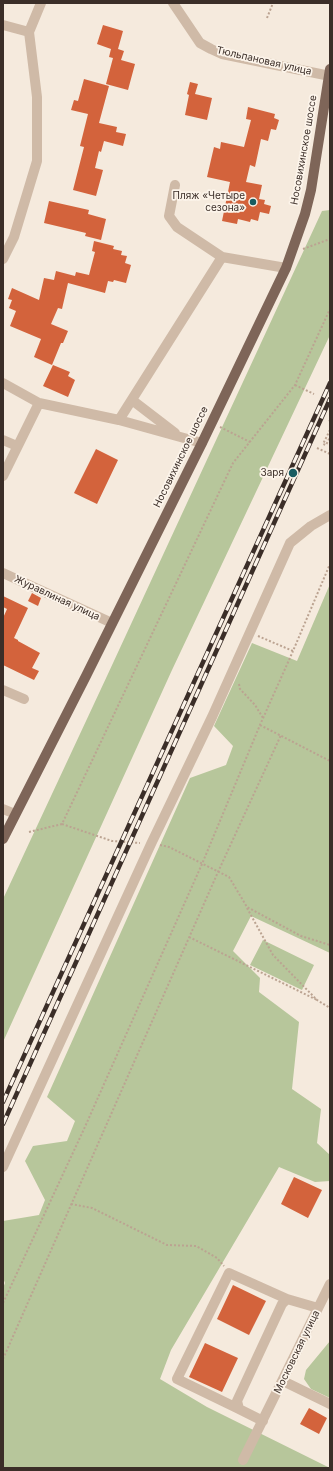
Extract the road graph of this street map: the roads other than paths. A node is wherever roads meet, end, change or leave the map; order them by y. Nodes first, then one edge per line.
1 (41, 3) edge
2 (173, 3) edge
3 (3, 25) edge
4 (29, 32) junction
5 (330, 74) edge
6 (175, 185) dead end
7 (222, 257) junction
8 (3, 259) edge
9 (286, 268) junction
10 (3, 383) edge
11 (132, 400) junction
12 (39, 403) junction
13 (119, 420) junction
14 (179, 436) junction
15 (3, 440) edge
16 (202, 442) junction
17 (17, 446) junction
18 (3, 476) edge
19 (330, 514) edge
20 (3, 573) edge
21 (112, 623) junction
22 (3, 690) edge
23 (24, 699) dead end
24 (3, 809) edge
25 (15, 814) junction
26 (3, 838) edge
27 (3, 1167) edge
28 (330, 1284) edge
29 (287, 1299) junction
30 (318, 1308) junction
31 (283, 1381) junction
32 (330, 1404) edge
33 (239, 1409) junction
34 (263, 1421) junction
35 (243, 1460) dead end

1 - 4 street
2 - 5 street, Тюльпановая улица
3 - 4 street
4 - 8 street
5 - 9 main road, Носовихинское шоссе
6 - 7 street
7 - 9 street
7 - 11 street
9 - 16 main road, Носовихинское шоссе
10 - 12 street
11 - 13 street
11 - 14 street
12 - 13 street
12 - 17 street
13 - 14 street
14 - 16 street
15 - 17 street
16 - 21 main road, Носовихинское шоссе
17 - 18 street
19 - 27 street
20 - 21 street, Журавлиная улица
21 - 25 main road, Носовихинское шоссе
22 - 23 street
24 - 25 street
25 - 26 main road, Носовихинское шоссе
28 - 30 street, Московская улица
29 - 30 street
29 - 33 street
29 - 33 street
30 - 31 street, Московская улица
31 - 32 street
31 - 34 street, Московская улица
33 - 34 street
34 - 35 street, Московская улица

